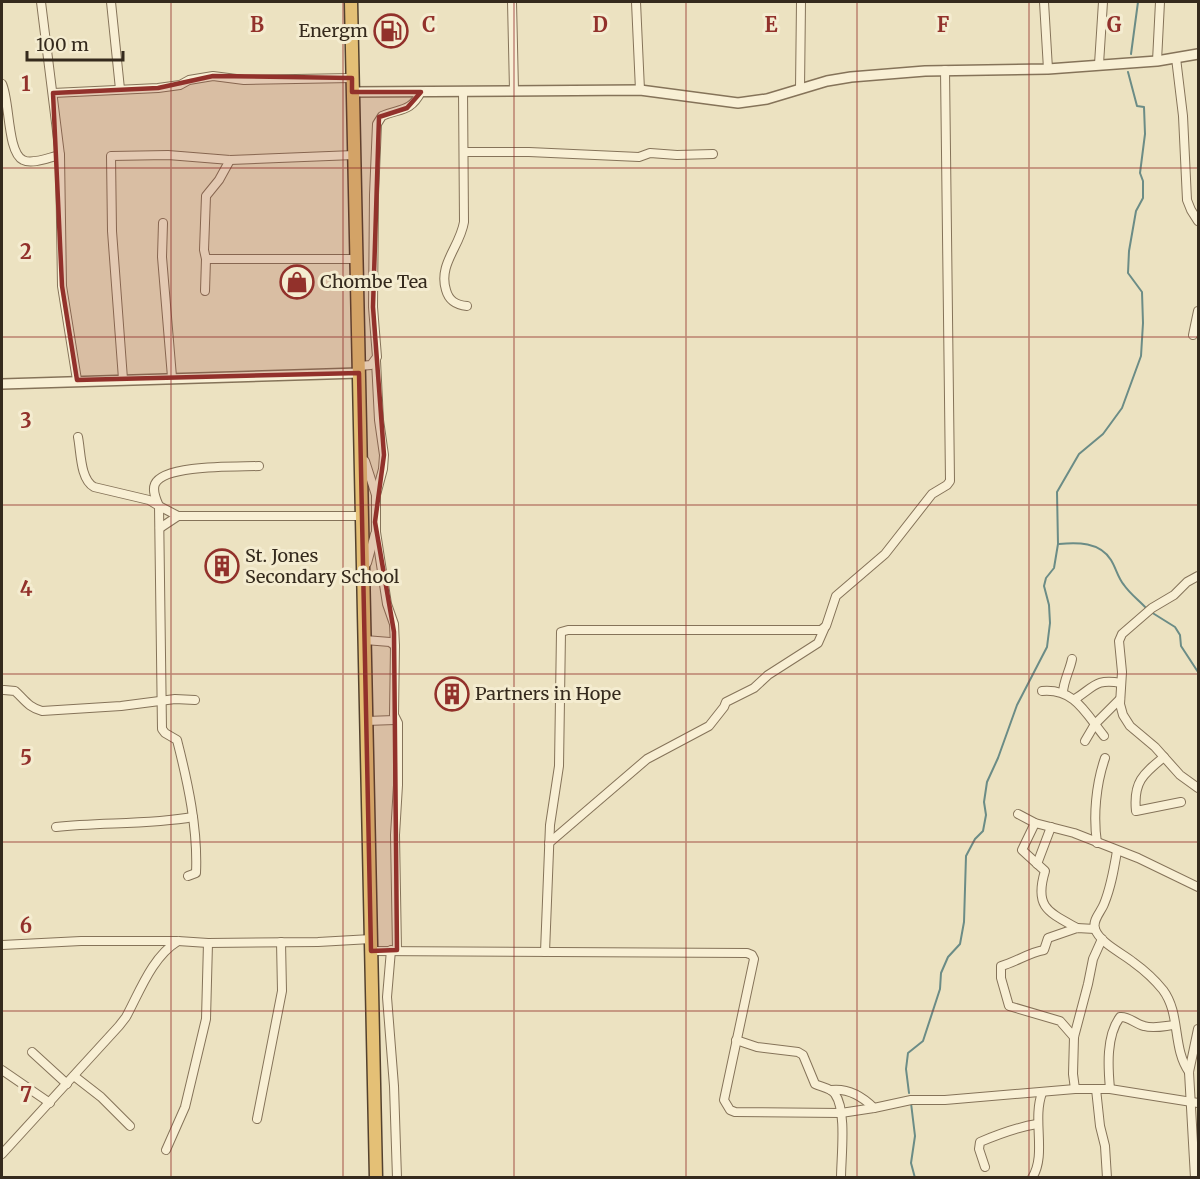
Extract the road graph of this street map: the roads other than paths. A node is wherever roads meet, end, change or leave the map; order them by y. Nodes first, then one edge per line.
1 (40, 2) edge
2 (111, 2) edge
3 (351, 2) edge
4 (512, 2) edge
5 (636, 2) edge
6 (801, 2) edge
7 (1044, 2) edge
8 (1103, 2) edge
9 (1160, 2) edge
10 (1198, 54) edge
11 (1176, 58) junction
12 (1157, 61) junction
13 (1099, 64) junction
14 (1047, 69) junction
15 (945, 70) junction
16 (352, 78) junction
17 (2, 84) edge
18 (120, 89) junction
19 (800, 89) junction
20 (514, 90) junction
21 (640, 90) junction
22 (463, 91) junction
23 (352, 92) junction
24 (421, 92) junction
25 (53, 93) junction
26 (464, 152) junction
27 (713, 154) dead end
28 (60, 155) junction
29 (354, 155) junction
30 (230, 160) junction
31 (1198, 221) edge
32 (164, 223) dead end
33 (356, 259) junction
34 (206, 260) junction
35 (205, 291) dead end
36 (467, 306) dead end
37 (1198, 311) edge
38 (1193, 335) dead end
39 (376, 361) junction
40 (359, 370) junction
41 (172, 377) junction
42 (123, 379) junction
43 (77, 381) junction
44 (2, 384) edge
45 (78, 437) dead end
46 (360, 442) junction
47 (259, 466) dead end
48 (376, 495) junction
49 (159, 506) junction
50 (178, 516) junction
51 (362, 516) junction
52 (160, 528) junction
53 (376, 532) junction
54 (1198, 576) edge
55 (364, 581) junction
56 (826, 626) junction
57 (365, 640) junction
58 (394, 646) junction
59 (1072, 659) dead end
60 (1121, 683) junction
61 (4, 690) dead end
62 (1042, 691) dead end
63 (1063, 693) junction
64 (1120, 698) junction
65 (1075, 699) junction
66 (195, 700) dead end
67 (160, 701) junction
68 (395, 720) junction
69 (366, 721) junction
70 (1095, 724) junction
71 (1104, 736) dead end
72 (1084, 741) dead end
73 (1164, 757) junction
74 (1105, 758) dead end
75 (1198, 788) edge
76 (1181, 802) dead end
77 (1018, 814) dead end
78 (193, 817) junction
79 (1035, 823) junction
80 (56, 827) dead end
81 (1052, 827) junction
82 (549, 843) junction
83 (1097, 843) junction
84 (1118, 851) junction
85 (1037, 864) junction
86 (188, 876) dead end
87 (1198, 885) edge
88 (1077, 928) junction
89 (1095, 929) junction
90 (1102, 939) junction
91 (178, 940) junction
92 (281, 942) junction
93 (208, 943) junction
94 (2, 945) edge
95 (371, 945) junction
96 (394, 950) junction
97 (545, 952) junction
98 (1174, 1025) junction
99 (1198, 1029) edge
100 (1074, 1037) junction
101 (736, 1040) junction
102 (1197, 1044) edge
103 (32, 1052) dead end
104 (2, 1070) edge
105 (1189, 1072) junction
106 (74, 1076) junction
107 (67, 1084) junction
108 (1075, 1089) junction
109 (1096, 1089) junction
110 (1110, 1089) junction
111 (831, 1090) junction
112 (1042, 1093) junction
113 (1194, 1102) edge
114 (50, 1103) junction
115 (874, 1108) junction
116 (841, 1113) junction
117 (258, 1119) dead end
118 (1037, 1124) junction
119 (130, 1126) dead end
120 (166, 1150) dead end
121 (2, 1154) edge
122 (985, 1167) dead end
123 (376, 1178) edge
124 (397, 1178) edge
125 (841, 1178) edge
126 (1032, 1178) edge
127 (1107, 1178) edge
128 (1195, 1178) edge

1 - 25 street
2 - 18 street
3 - 16 highway
4 - 20 street
5 - 21 street
6 - 19 street
7 - 14 street
8 - 13 street
9 - 12 street
10 - 11 street
11 - 12 street
11 - 31 street
12 - 13 street
13 - 14 street
14 - 15 street
15 - 19 street
15 - 56 street
16 - 18 street
16 - 23 highway
17 - 28 street
18 - 25 street
19 - 21 street
20 - 21 street
20 - 22 street
22 - 24 street
22 - 26 street
23 - 24 street
23 - 29 highway
24 - 39 street
25 - 28 street
26 - 27 street
26 - 36 street
28 - 43 street
29 - 30 street
29 - 33 highway
30 - 34 street
30 - 42 street
32 - 41 street
33 - 34 street
33 - 40 highway
34 - 35 street
37 - 38 street
39 - 40 street
39 - 48 street
40 - 41 street
40 - 46 highway
41 - 42 street
42 - 43 street
43 - 44 street
45 - 49 street
46 - 48 street
46 - 51 highway
47 - 49 street
48 - 53 street
49 - 50 street
49 - 52 street
50 - 51 street
50 - 52 street
51 - 55 highway
52 - 67 street
53 - 55 street
53 - 58 street
54 - 60 street
55 - 57 highway
56 - 82 street
56 - 82 street
57 - 58 street
57 - 69 highway
58 - 68 street
59 - 63 street
60 - 64 street
60 - 65 street
61 - 67 street
62 - 63 street
63 - 65 street
64 - 70 street
64 - 73 street
65 - 70 street
66 - 67 street
67 - 78 street
68 - 69 street
68 - 96 street
69 - 95 highway
70 - 71 street
70 - 72 street
73 - 75 street
73 - 76 street
74 - 83 street
77 - 79 street
78 - 80 street
78 - 86 street
79 - 81 street
79 - 85 street
81 - 83 street
81 - 85 street
82 - 97 street
83 - 84 street
84 - 87 street
84 - 89 street
85 - 88 street
88 - 89 street
88 - 100 street
89 - 90 street
90 - 98 street
90 - 100 street
91 - 93 street
91 - 94 street
91 - 106 street
92 - 93 street
92 - 95 street
92 - 117 street
93 - 120 street
95 - 96 street
95 - 123 highway
96 - 97 street
96 - 124 street
97 - 101 street
98 - 105 street
98 - 110 street
99 - 102 street
100 - 108 street
101 - 111 street
101 - 116 street
102 - 105 street
103 - 107 street
104 - 114 street
105 - 113 street
106 - 107 street
106 - 119 street
107 - 114 street
108 - 109 street
108 - 112 street
109 - 110 street
109 - 127 street
110 - 113 street
111 - 115 street
111 - 116 street
112 - 115 street
112 - 118 street
113 - 128 street
114 - 121 street
115 - 116 street
116 - 125 street
118 - 122 street
118 - 126 street

